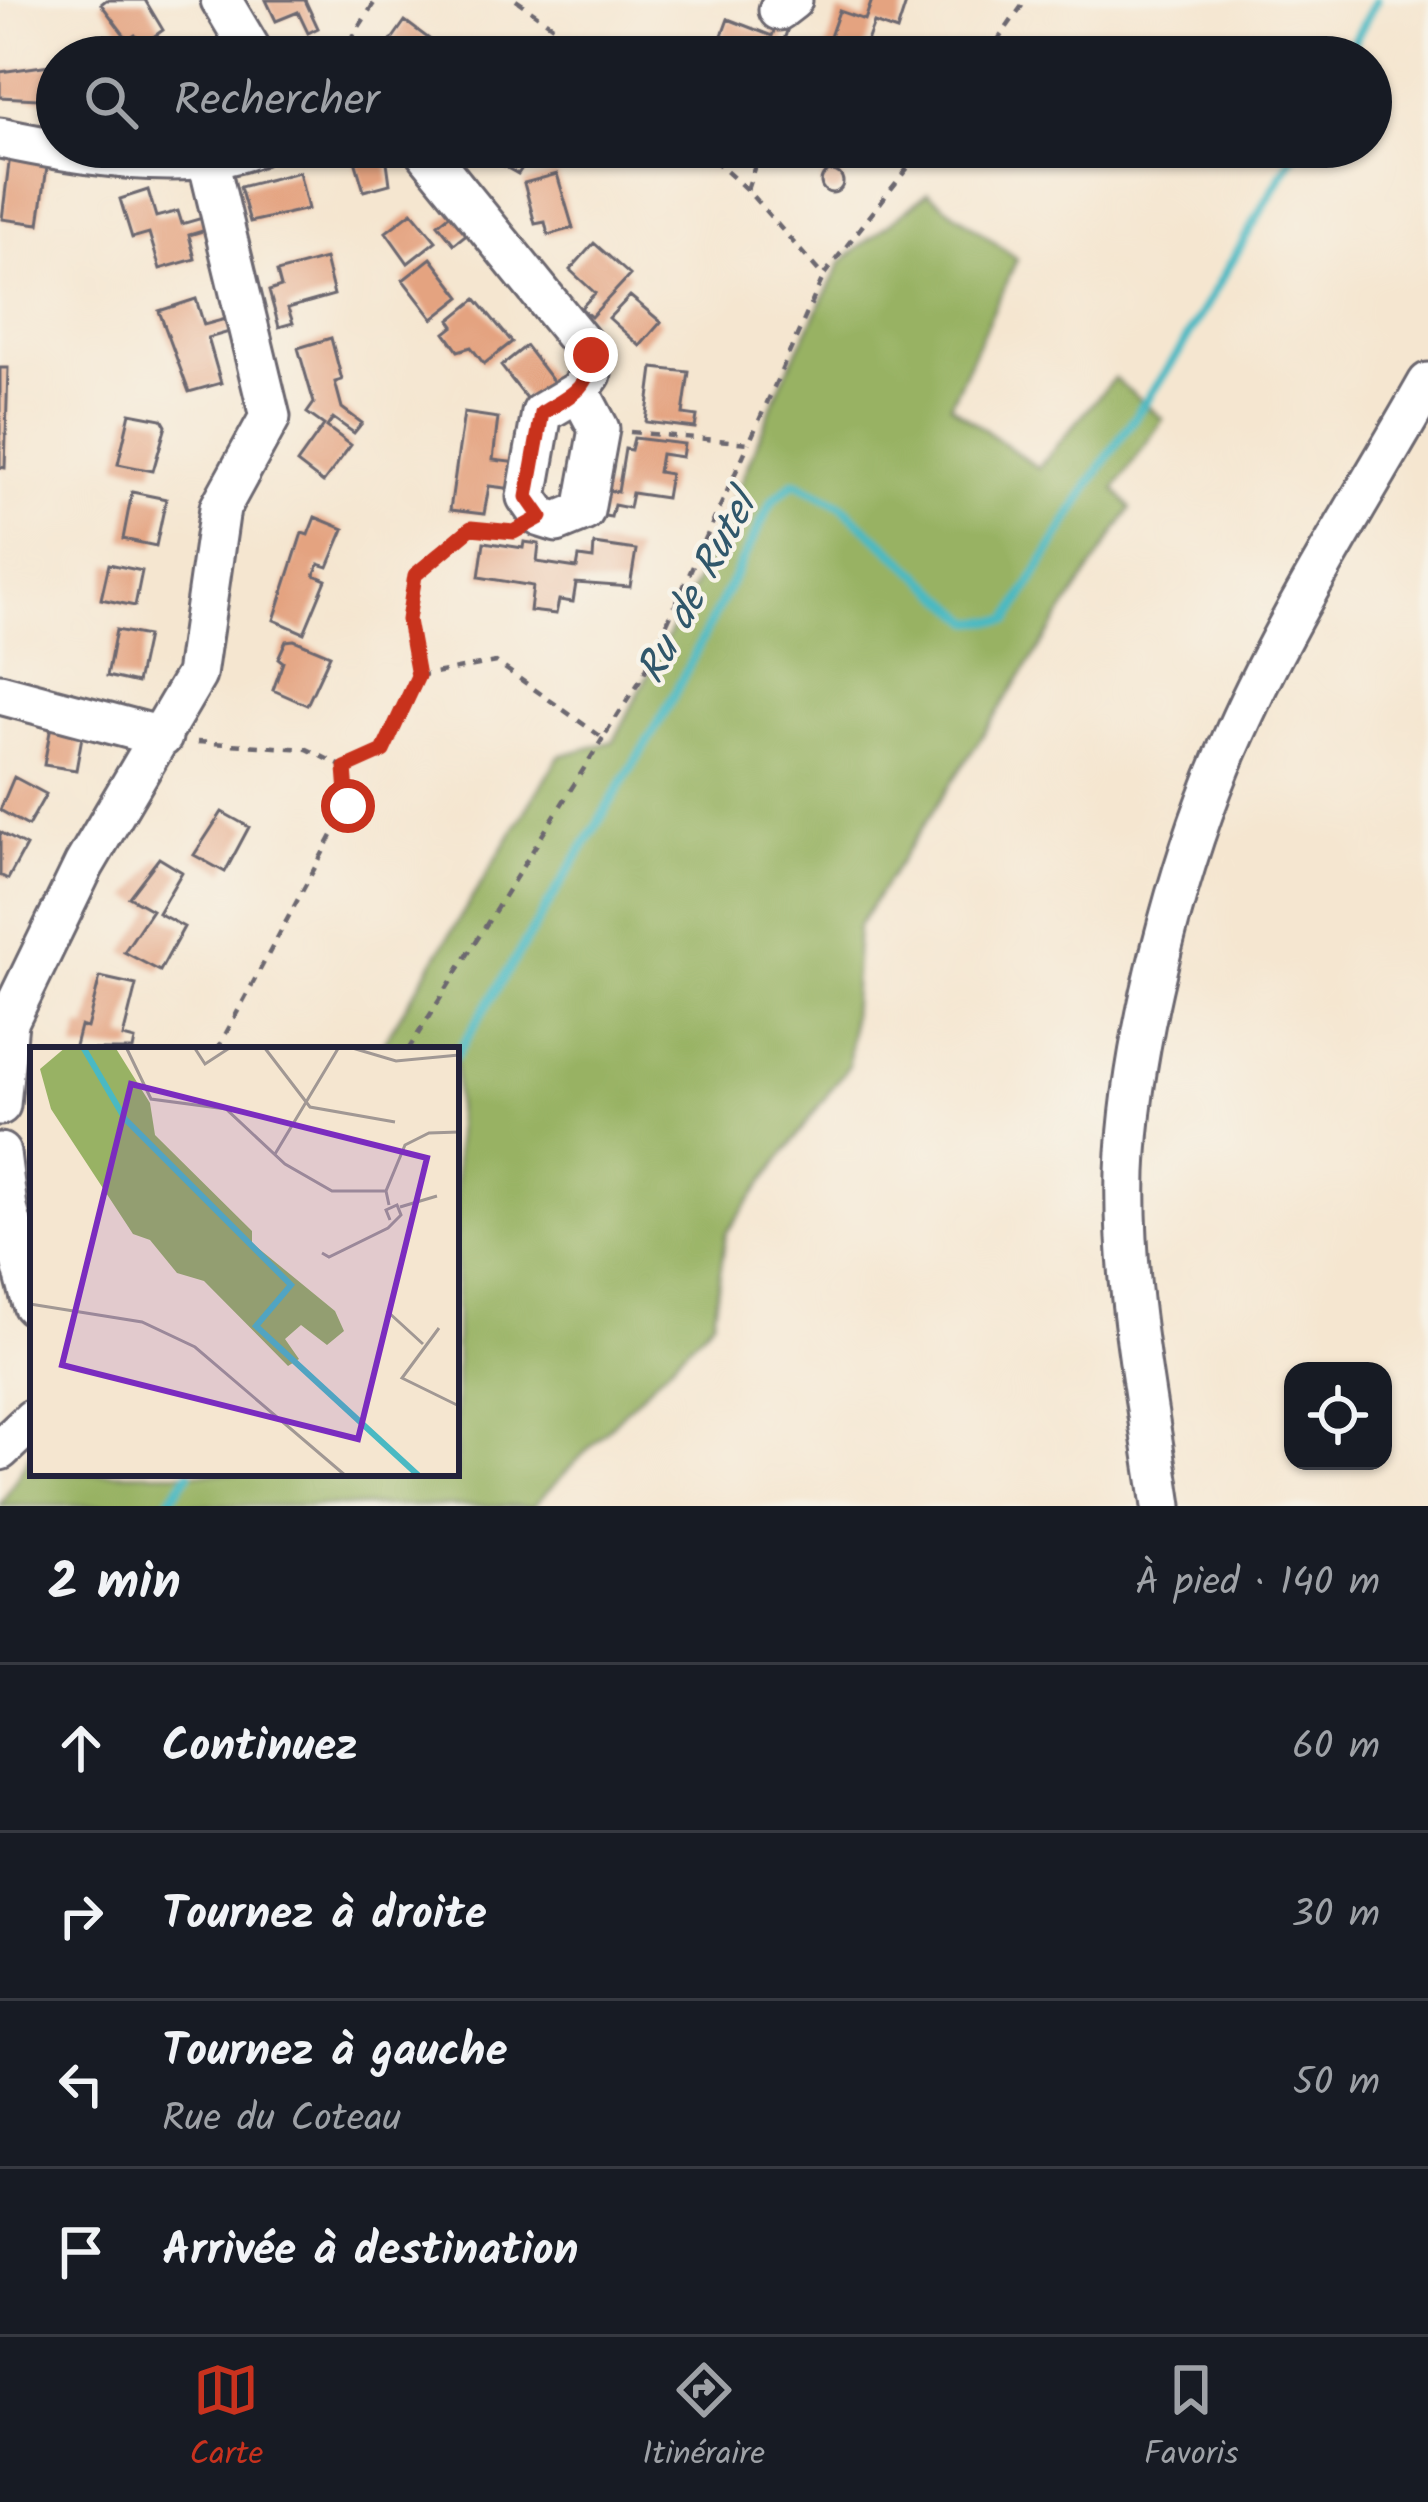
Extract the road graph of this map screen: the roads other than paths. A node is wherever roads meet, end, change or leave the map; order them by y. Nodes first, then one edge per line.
1 (220, 0) edge
2 (242, 36) edge
3 (0, 138) edge
4 (36, 145) edge
5 (210, 168) edge
6 (439, 168) edge
7 (1428, 382) edge
8 (579, 391) junction
9 (0, 694) edge
10 (162, 737) junction
11 (0, 1105) edge
12 (0, 1153) edge
13 (30, 1294) edge
14 (30, 1422) edge
15 (0, 1450) edge
16 (1162, 1506) edge

1 - 2 street
3 - 4 street
5 - 10 street
6 - 8 street
7 - 16 street
8 - 8 street
9 - 10 street
10 - 11 street
12 - 13 street
14 - 15 street

